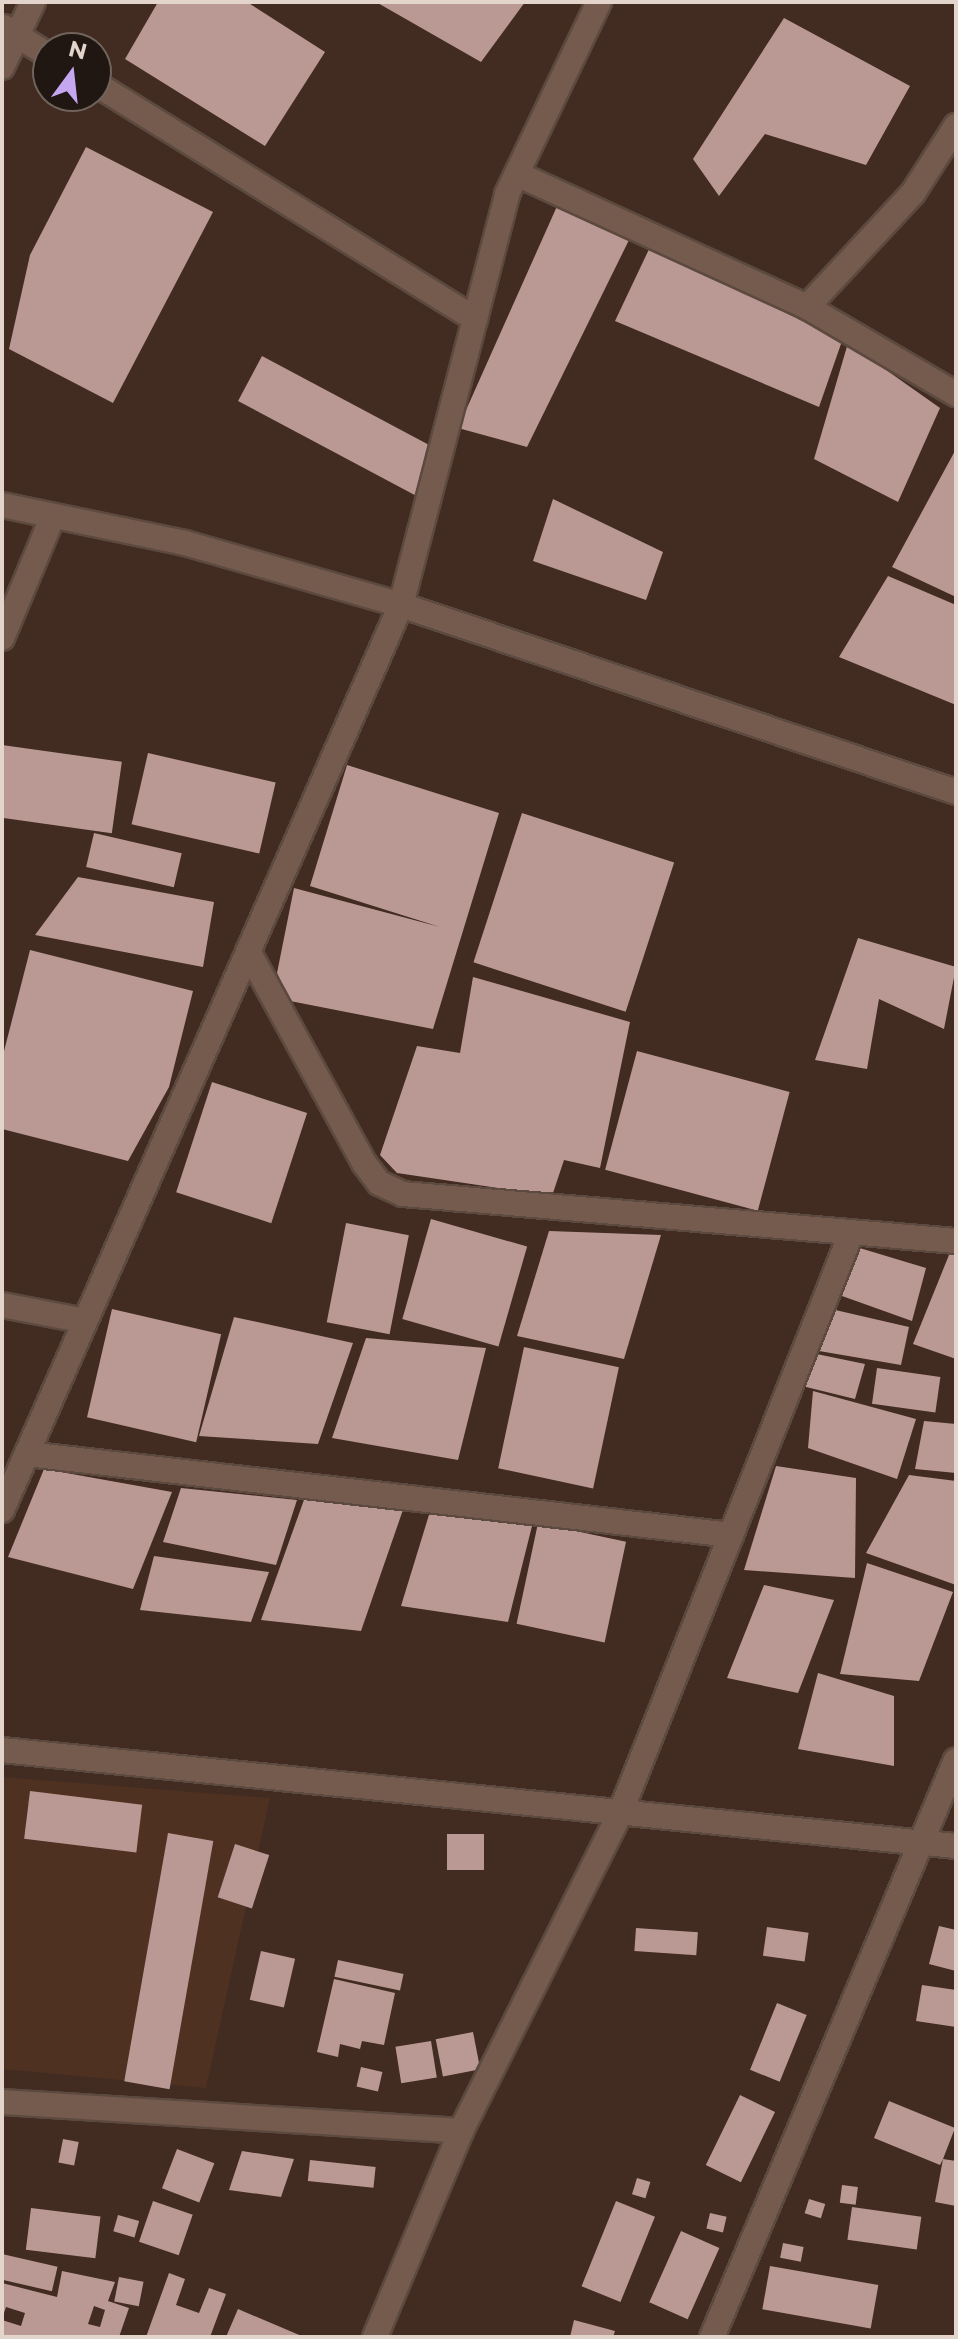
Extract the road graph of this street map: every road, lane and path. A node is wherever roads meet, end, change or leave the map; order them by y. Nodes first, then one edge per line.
1 (33, 2) edge
2 (599, 2) edge
3 (9, 30) edge
4 (32, 45) edge
5 (2, 67) edge
6 (112, 94) edge
7 (956, 126) edge
8 (517, 174) junction
9 (807, 307) junction
10 (475, 319) junction
11 (956, 394) edge
12 (2, 505) edge
13 (53, 516) junction
14 (401, 605) junction
15 (2, 638) edge
16 (956, 792) edge
17 (248, 951) junction
18 (851, 1234) junction
19 (956, 1241) edge
20 (2, 1305) edge
21 (81, 1320) junction
22 (27, 1454) junction
23 (2, 1510) edge
24 (731, 1535) junction
25 (2, 1750) edge
26 (956, 1760) edge
27 (621, 1811) junction
28 (923, 1843) junction
29 (956, 1846) edge
30 (2, 2102) edge
31 (461, 2131) junction
32 (375, 2337) edge
33 (712, 2337) edge

1 - 3 street
2 - 8 street
3 - 4 street
3 - 5 street
6 - 10 street
7 - 9 street
8 - 9 street
8 - 10 street
9 - 11 street
10 - 14 street
12 - 13 street
13 - 14 street
13 - 15 street
14 - 16 street
14 - 17 street
17 - 18 street
17 - 21 street
18 - 19 street
18 - 24 street
20 - 21 street
21 - 22 street
22 - 23 street
22 - 24 street
24 - 27 street
25 - 27 street
26 - 28 street
27 - 28 street
27 - 31 street
28 - 29 street
28 - 33 street
30 - 31 street
31 - 32 street

